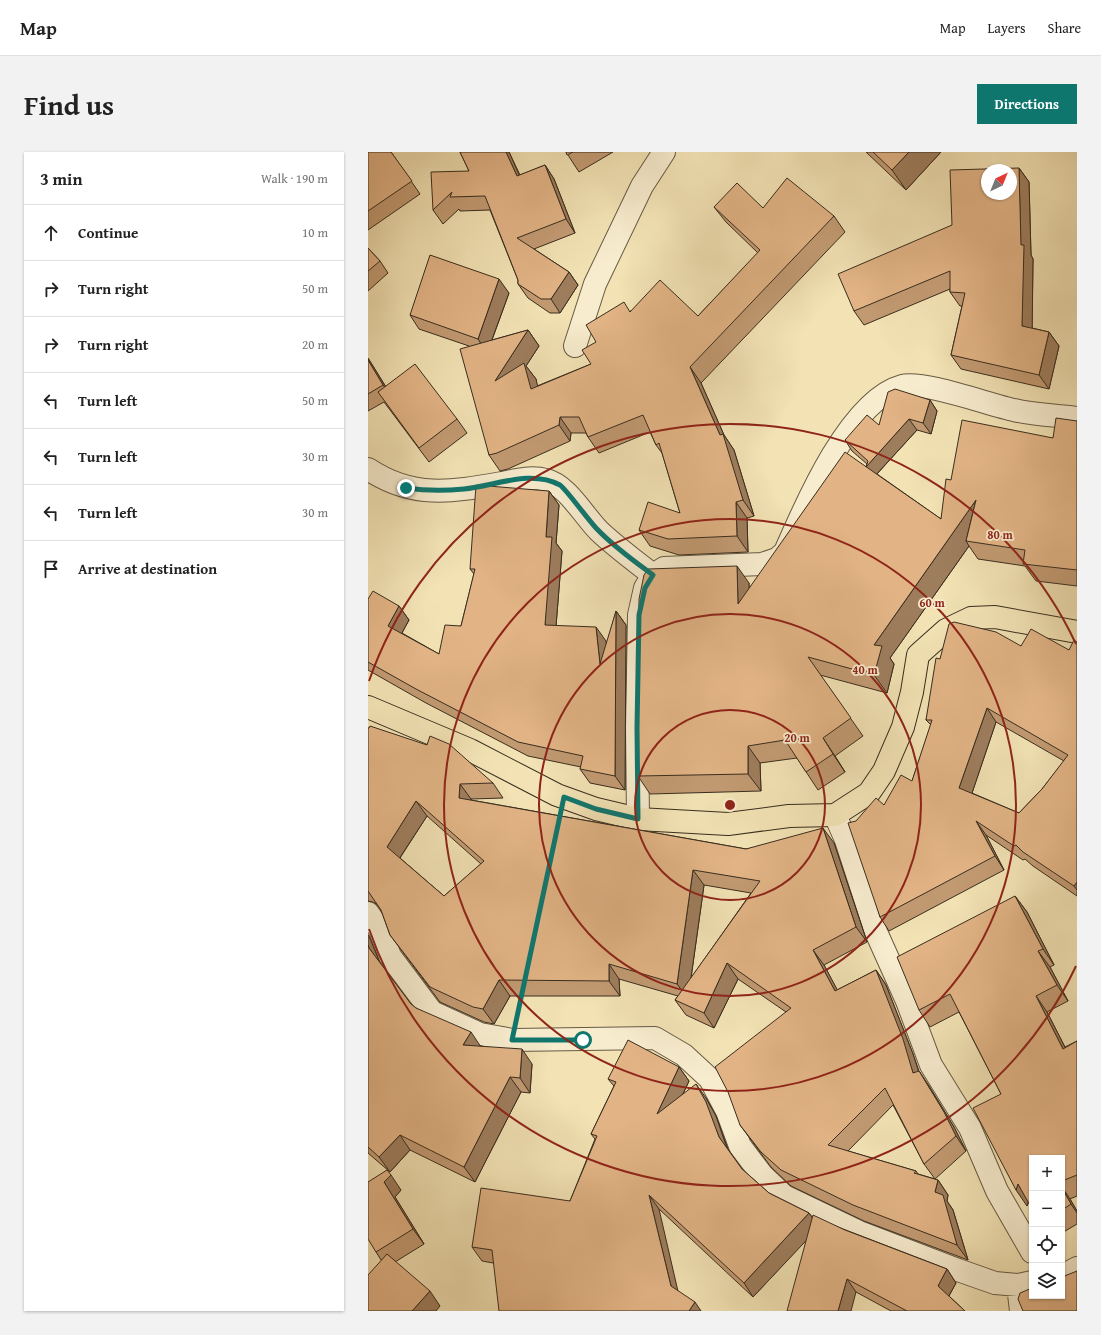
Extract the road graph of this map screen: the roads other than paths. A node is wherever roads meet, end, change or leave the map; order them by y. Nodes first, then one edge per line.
1 (664, 152) edge
2 (575, 346) dead end
3 (1077, 418) edge
4 (368, 469) edge
5 (653, 575) junction
6 (1077, 632) edge
7 (368, 707) edge
8 (834, 815) junction
9 (638, 819) junction
10 (368, 913) edge
11 (1029, 1247) edge
12 (1077, 1268) edge
13 (1065, 1274) edge
14 (1025, 1283) edge
15 (1021, 1311) edge

1 - 2 street
3 - 5 street
4 - 5 street
5 - 9 street
6 - 8 main road
7 - 9 main road
8 - 9 main road
8 - 11 street
10 - 14 street
12 - 13 street
14 - 15 street

